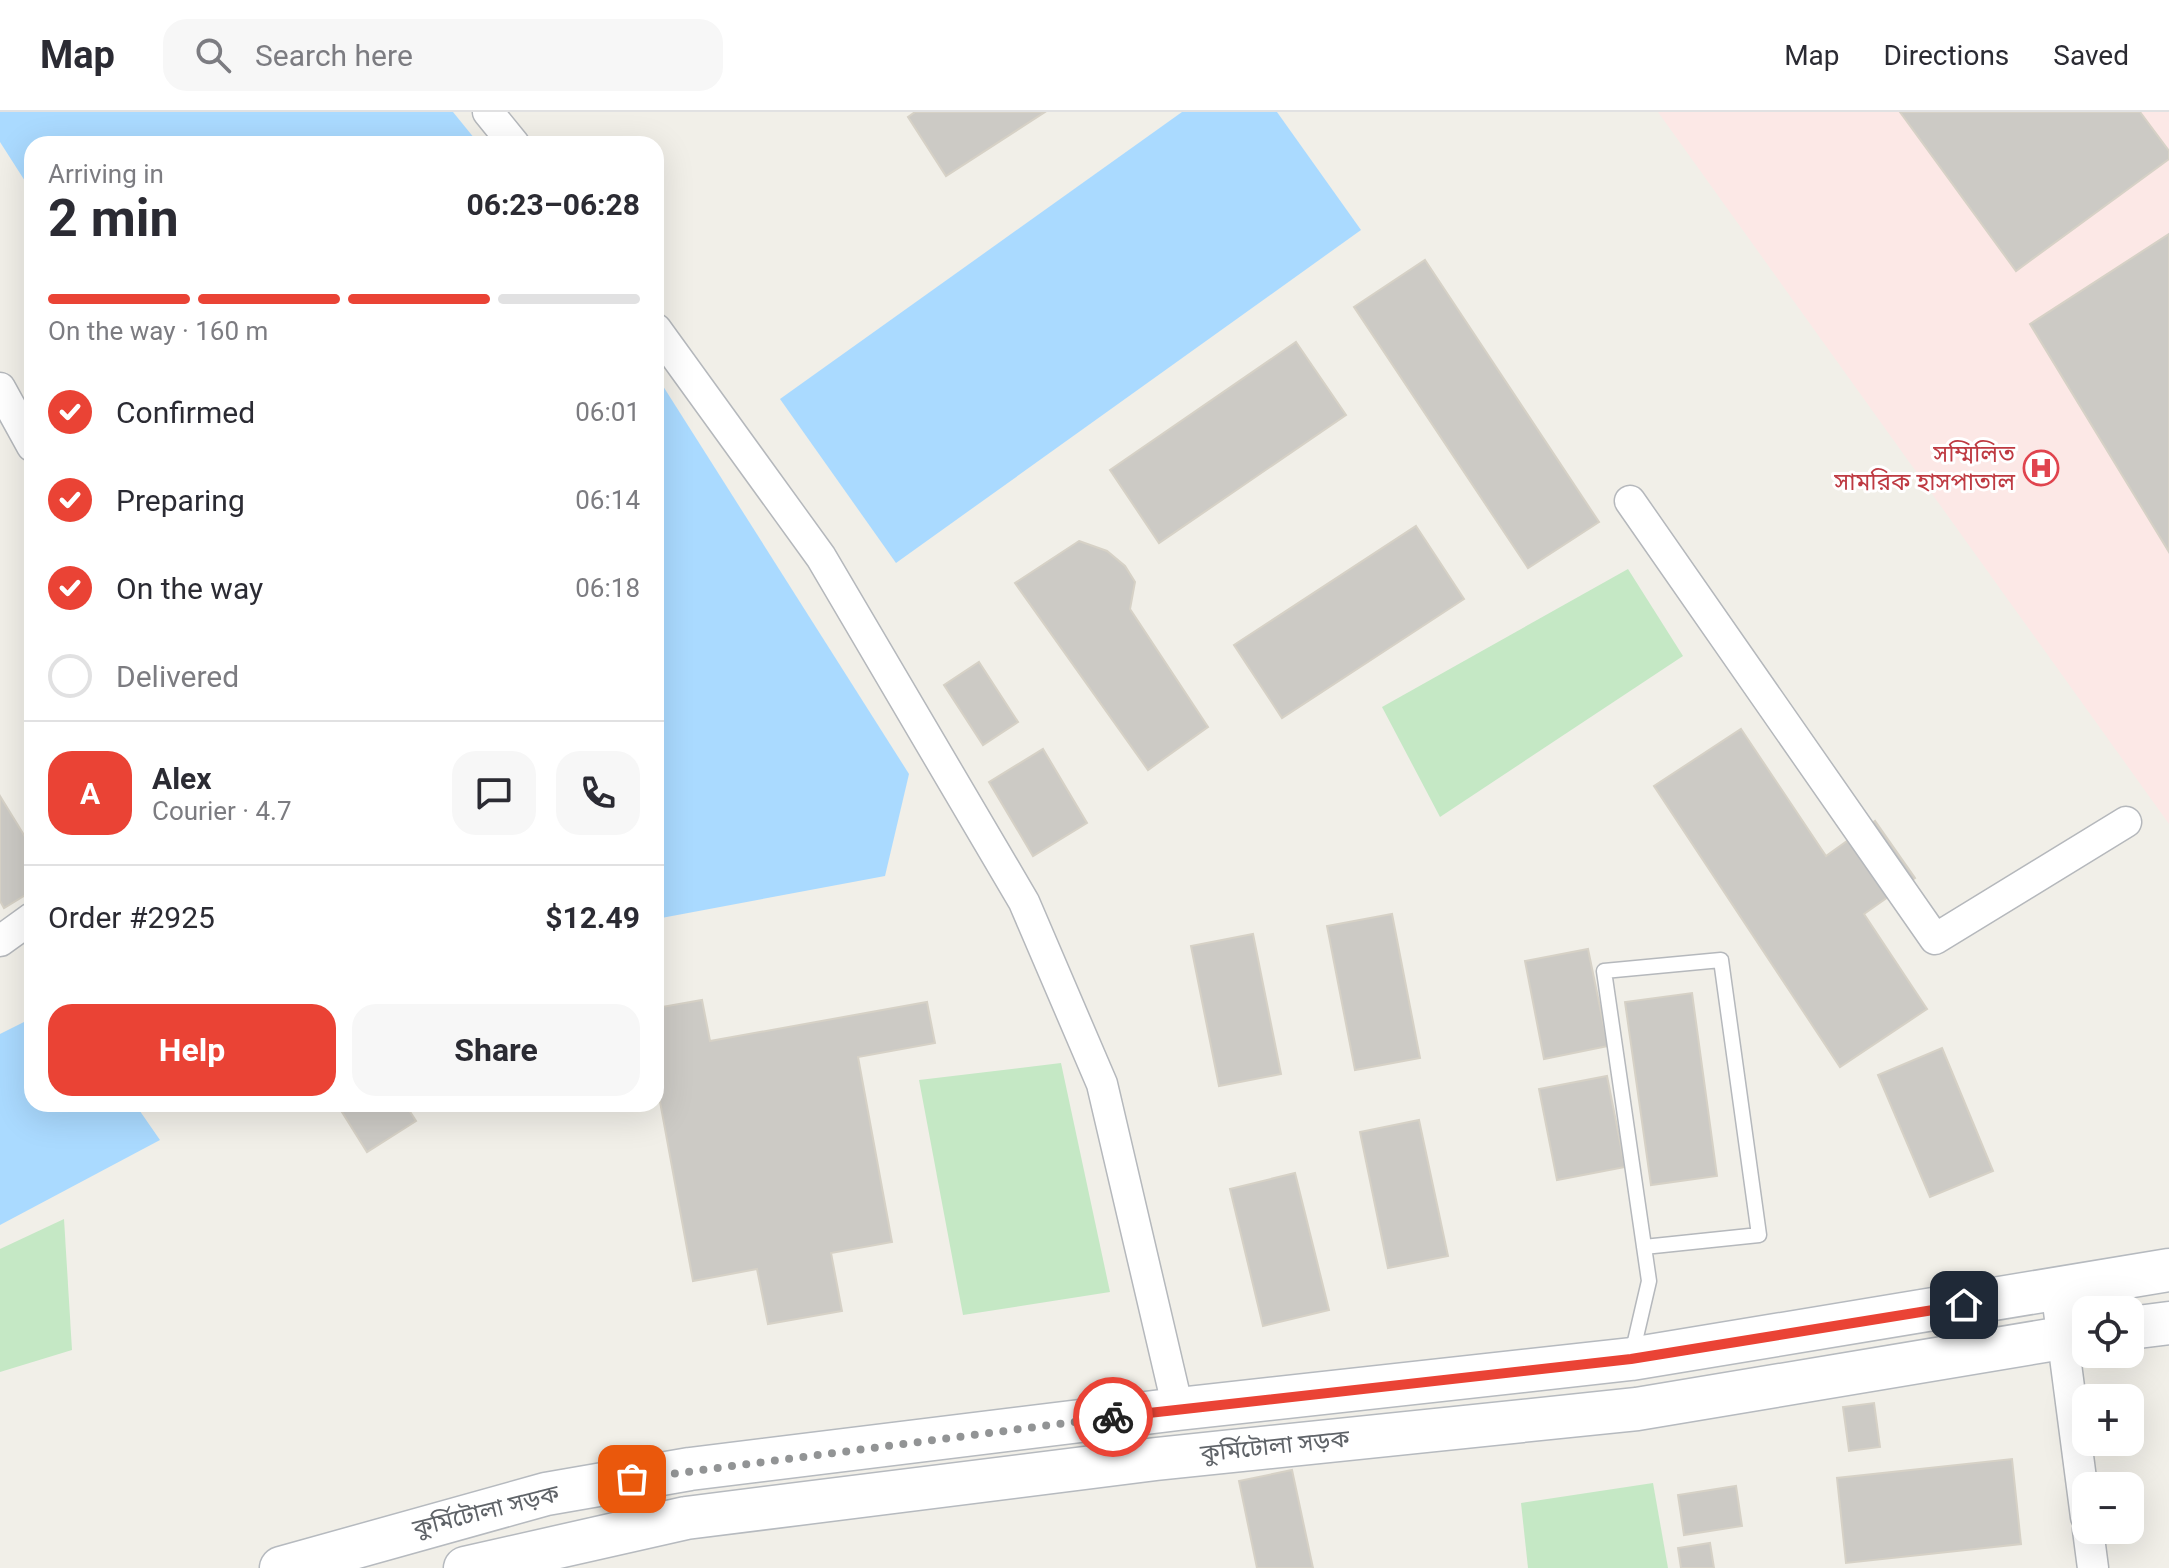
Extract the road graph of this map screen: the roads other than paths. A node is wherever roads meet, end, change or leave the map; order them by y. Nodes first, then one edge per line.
1 (488, 112) edge
2 (508, 136) edge
3 (664, 340) edge
4 (0, 388) edge
5 (24, 432) edge
6 (1630, 501) dead end
7 (2126, 822) dead end
8 (24, 924) edge
9 (0, 941) edge
10 (1644, 1247) junction
11 (2169, 1270) edge
12 (2056, 1288) junction
13 (2169, 1323) edge
14 (2144, 1326) edge
15 (2072, 1331) edge
16 (2072, 1336) edge
17 (1631, 1359) junction
18 (2076, 1368) edge
19 (1178, 1409) junction
20 (2083, 1472) edge
21 (546, 1494) junction
22 (2090, 1544) edge
23 (580, 1555) edge
24 (281, 1568) edge
25 (465, 1568) edge
26 (2093, 1568) edge

1 - 2 street
3 - 19 street
4 - 5 street
6 - 7 street
8 - 9 street
10 - 10 lane
10 - 17 lane
11 - 12 main road, কুর্মিটোলা সড়ক
12 - 15 street
12 - 17 main road, কুর্মিটোলা সড়ক
13 - 14 main road
16 - 23 main road, কুর্মিটোলা সড়ক
17 - 19 main road, কুর্মিটোলা সড়ক
18 - 20 street
19 - 21 main road, কুর্মিটোলা সড়ক
21 - 23 main road
21 - 24 main road, কুর্মিটোলা সড়ক
22 - 26 street
23 - 25 main road, কুর্মিটোলা সড়ক

